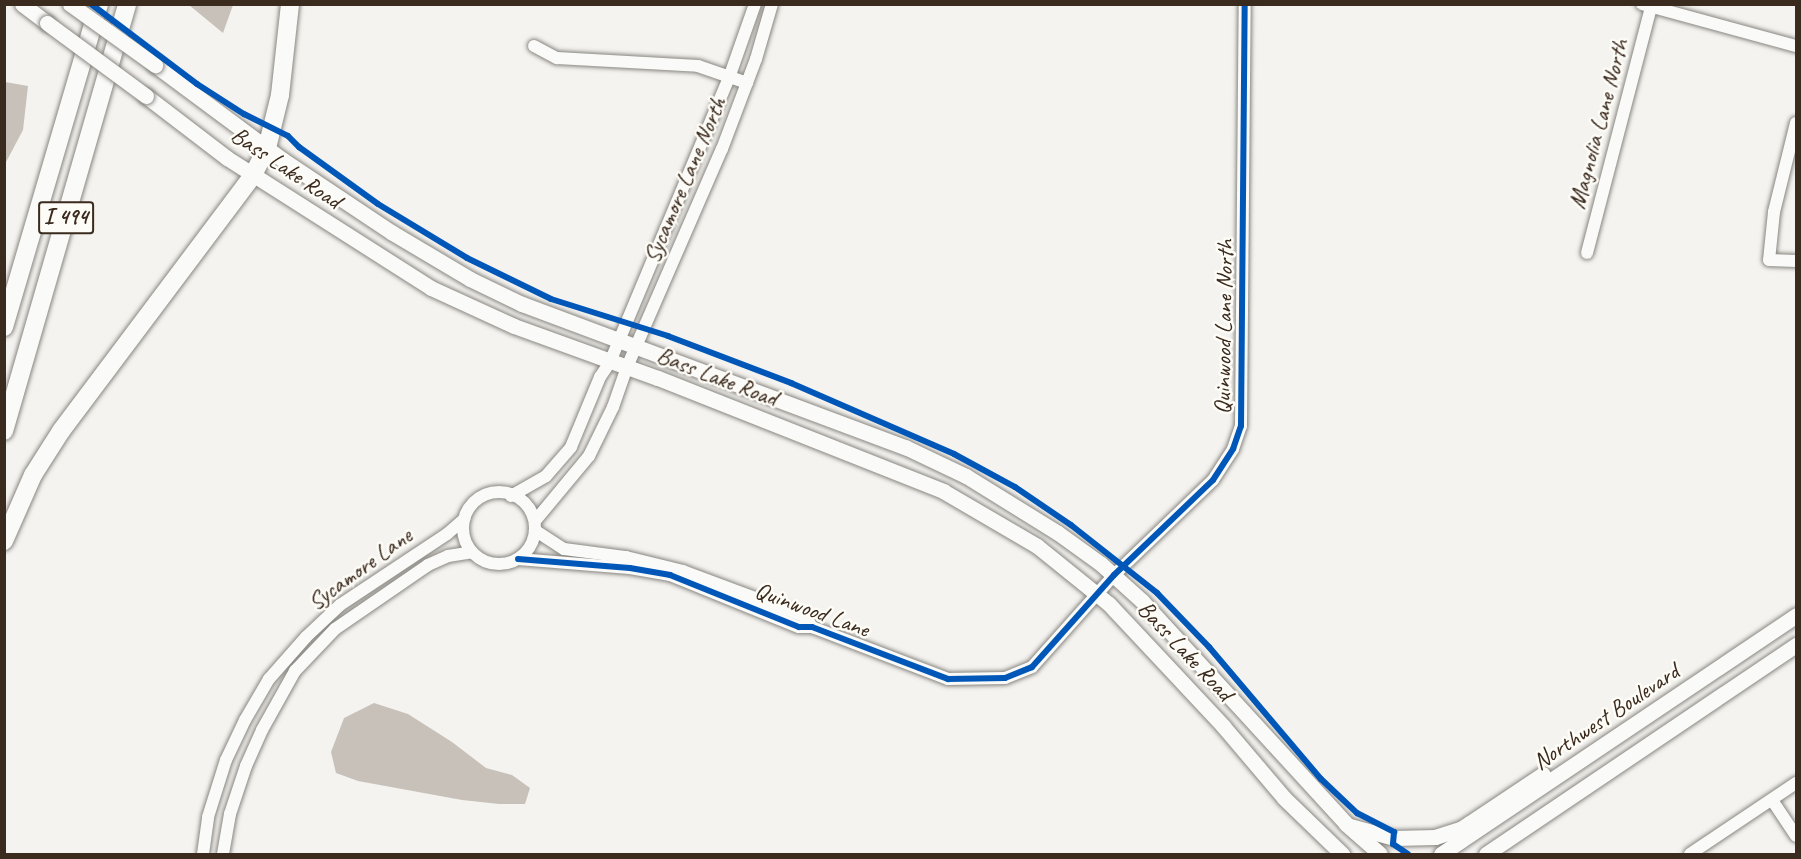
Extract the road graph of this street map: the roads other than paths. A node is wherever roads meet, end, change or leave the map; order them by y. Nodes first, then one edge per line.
1 (22, 4) edge
2 (70, 4) edge
3 (99, 4) edge
4 (127, 4) edge
5 (755, 4) edge
6 (772, 4) edge
7 (1245, 4) edge
8 (290, 5) edge
9 (1649, 5) edge
10 (534, 46) dead end
11 (1797, 46) edge
12 (730, 75) junction
13 (747, 82) junction
14 (1797, 123) edge
15 (267, 148) junction
16 (253, 175) junction
17 (1587, 253) dead end
18 (1797, 261) edge
19 (4, 327) edge
20 (618, 341) junction
21 (636, 347) junction
22 (610, 362) junction
23 (627, 367) junction
24 (4, 431) edge
25 (511, 496) junction
26 (464, 519) junction
27 (535, 526) junction
28 (4, 541) edge
29 (472, 552) junction
30 (518, 559) junction
31 (676, 573) junction
32 (1114, 575) junction
33 (1097, 593) junction
34 (1797, 615) edge
35 (1797, 633) edge
36 (1797, 645) edge
37 (1721, 695) junction
38 (1585, 759) junction
39 (1797, 783) edge
40 (1772, 800) junction
41 (1346, 824) junction
42 (1317, 832) junction
43 (1797, 836) edge
44 (1509, 839) junction
45 (203, 855) edge
46 (223, 855) edge
47 (1328, 855) edge
48 (1342, 855) edge
49 (1380, 855) edge
50 (1441, 855) edge
51 (1486, 855) edge
52 (1501, 855) edge
53 (1689, 855) edge

1 - 16 main road, Bass Lake Road, bridge
2 - 15 main road, Bass Lake Road, bridge
3 - 19 highway, I 494
4 - 24 highway, I 494
5 - 12 street, Sycamore Lane North
6 - 13 street, Sycamore Lane North
7 - 32 street, Quinwood Lane North
8 - 15 highway
9 - 11 street
9 - 17 street, Magnolia Lane North
10 - 12 street
12 - 13 street
12 - 20 street, Sycamore Lane North
13 - 21 street, Sycamore Lane North
14 - 18 street
15 - 16 highway
15 - 20 main road, Bass Lake Road
16 - 22 main road, Bass Lake Road
16 - 28 highway
20 - 21 main road, Bass Lake Road
20 - 22 street, Sycamore Lane North
21 - 23 street, Sycamore Lane North
21 - 32 main road, Bass Lake Road
22 - 23 main road, Bass Lake Road
22 - 25 street
23 - 27 street
23 - 33 main road, Bass Lake Road
25 - 26 street
25 - 27 street
26 - 29 street
26 - 45 street, Sycamore Lane
27 - 30 street
27 - 31 street, Quinwood Lane
29 - 30 street
29 - 46 street, Sycamore Lane
30 - 31 street, Quinwood Lane
31 - 33 street, Quinwood Lane
32 - 33 street, Quinwood Lane North
32 - 41 main road, Bass Lake Road
33 - 42 main road, Bass Lake Road
34 - 38 main road, Northwest Boulevard
35 - 37 main road
36 - 37 main road, Northwest Boulevard
37 - 44 main road, Northwest Boulevard
38 - 41 main road
38 - 50 main road, Northwest Boulevard
39 - 40 street
40 - 43 street
40 - 53 street
41 - 49 main road, Bass Lake Road
42 - 47 main road
42 - 48 main road, Bass Lake Road
44 - 51 main road, Northwest Boulevard
44 - 52 main road

